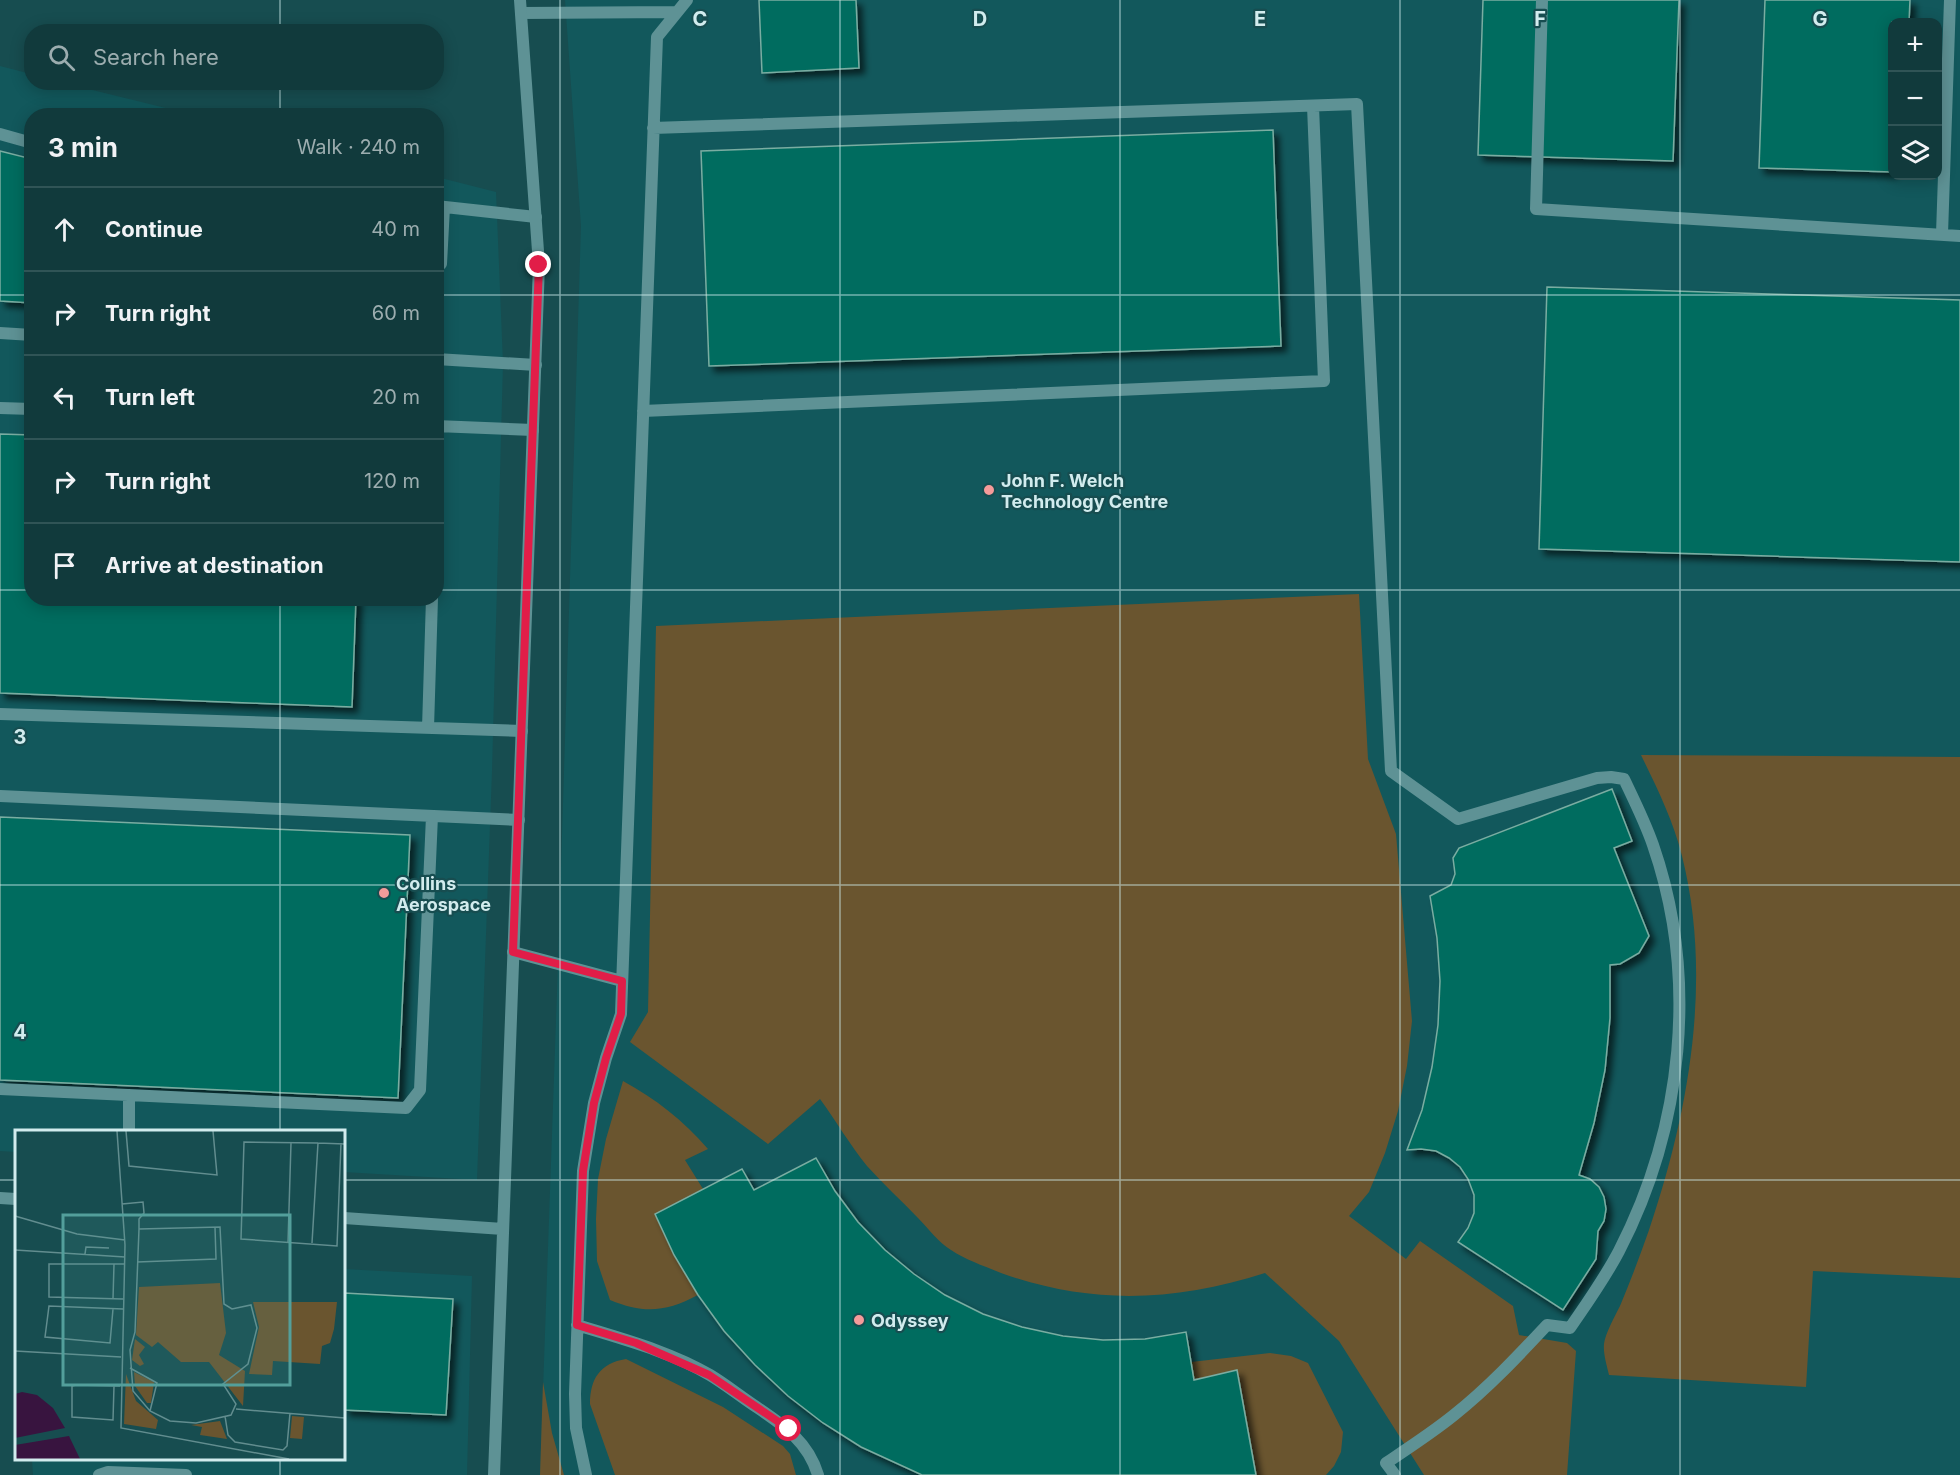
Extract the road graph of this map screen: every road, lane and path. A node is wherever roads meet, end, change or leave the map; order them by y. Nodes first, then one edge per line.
1 (687, 0) edge
2 (1542, 0) edge
3 (1950, 0) edge
4 (521, 6) edge
5 (677, 12) junction
6 (1313, 106) junction
7 (653, 128) junction
8 (0, 134) edge
9 (24, 141) edge
10 (444, 206) edge
11 (536, 217) junction
12 (1942, 234) junction
13 (1960, 236) edge
14 (0, 333) edge
15 (24, 334) edge
16 (444, 359) edge
17 (536, 365) junction
18 (0, 408) edge
19 (24, 409) edge
20 (643, 411) junction
21 (444, 426) edge
22 (533, 430) junction
23 (432, 606) edge
24 (0, 714) edge
25 (428, 728) junction
26 (522, 731) junction
27 (0, 796) edge
28 (432, 816) junction
29 (519, 820) junction
30 (513, 952) junction
31 (622, 981) junction
32 (0, 1089) edge
33 (129, 1095) junction
34 (129, 1130) edge
35 (0, 1198) edge
36 (15, 1199) edge
37 (345, 1218) edge
38 (503, 1229) junction
39 (577, 1325) junction
40 (99, 1475) edge
41 (186, 1475) edge
42 (494, 1475) edge
43 (586, 1475) edge
44 (818, 1475) edge
45 (1395, 1475) edge

1 - 5 street
2 - 12 street
3 - 12 street
4 - 5 street
4 - 11 street
5 - 7 street
6 - 7 street
6 - 20 street
6 - 45 street
7 - 20 street
8 - 9 street
10 - 11 street
11 - 17 street
12 - 13 street
14 - 15 street
16 - 17 street
17 - 22 street
18 - 19 street
20 - 31 street
21 - 22 street
22 - 26 street
23 - 25 street
24 - 25 street
25 - 26 street
26 - 29 street
27 - 28 street
28 - 29 street
28 - 33 street
29 - 30 street
30 - 31 street
30 - 38 street
31 - 39 street
32 - 33 street
33 - 34 street
35 - 36 street
37 - 38 street
38 - 42 street
39 - 43 street
39 - 44 street
40 - 41 street

